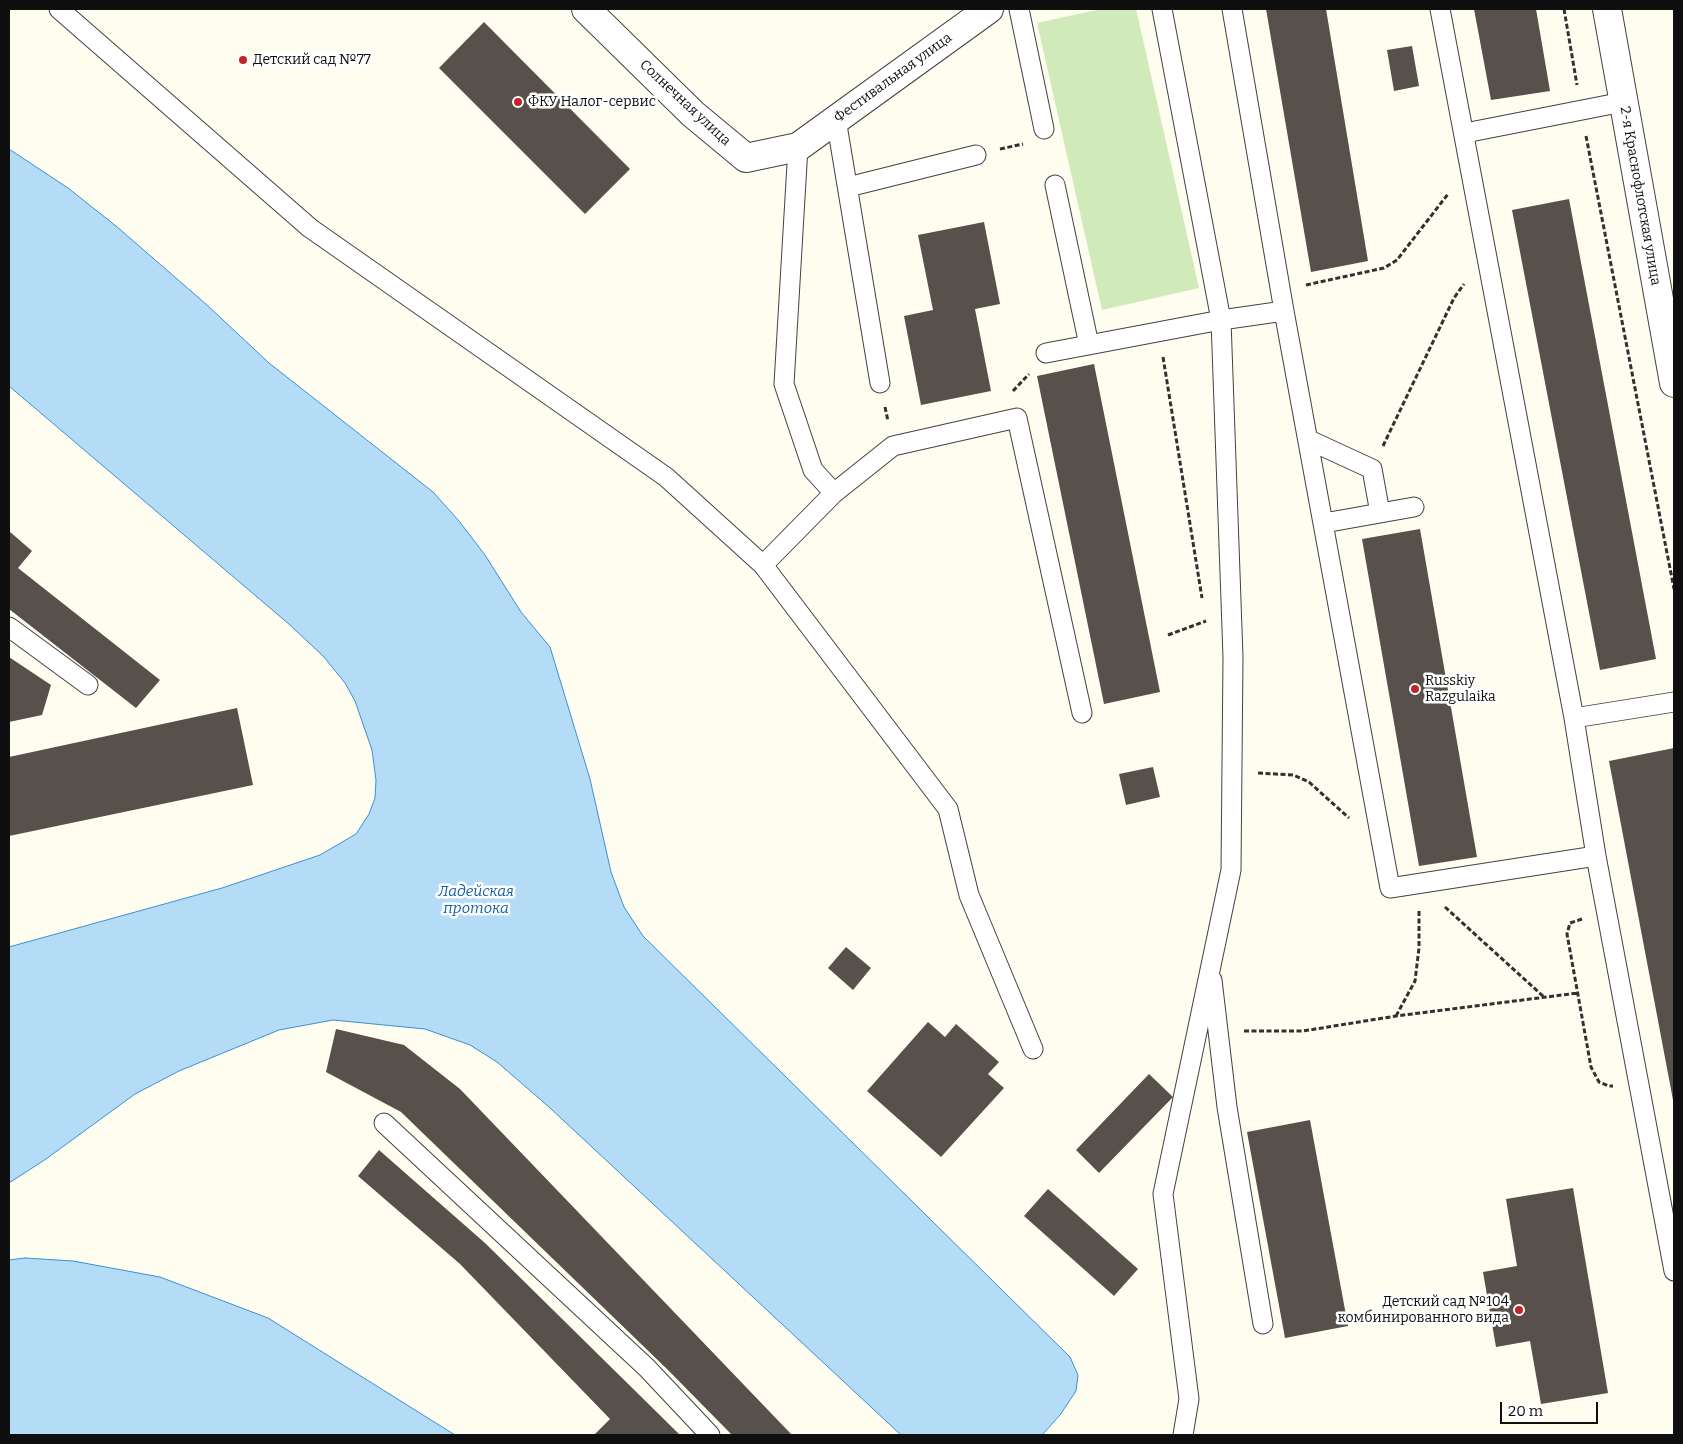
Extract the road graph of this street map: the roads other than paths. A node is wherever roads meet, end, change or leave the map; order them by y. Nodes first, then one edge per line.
1 (59, 9) edge
2 (586, 9) edge
3 (989, 9) edge
4 (1018, 9) edge
5 (1162, 9) edge
6 (1232, 9) edge
7 (1440, 9) edge
8 (1607, 9) edge
9 (1623, 102) junction
10 (836, 119) junction
11 (1044, 129) dead end
12 (1465, 133) junction
13 (798, 146) junction
14 (976, 155) road end
15 (1055, 185) dead end
16 (848, 187) junction
17 (1284, 311) junction
18 (1221, 320) junction
19 (1089, 345) junction
20 (1046, 353) dead end
21 (880, 383) road end
22 (1674, 383) edge
23 (1308, 440) junction
24 (834, 493) junction
25 (1414, 507) dead end
26 (1380, 513) junction
27 (1324, 523) junction
28 (763, 565) junction
29 (9, 627) edge
30 (88, 685) dead end
31 (1674, 702) edge
32 (1082, 713) dead end
33 (1574, 718) junction
34 (1596, 856) junction
35 (1210, 964) junction
36 (1033, 1049) dead end
37 (384, 1123) dead end
38 (1674, 1271) edge
39 (1263, 1324) dead end
40 (710, 1435) edge
41 (1183, 1435) edge

1 - 28 lane
2 - 13 street, Солнечная улица
3 - 10 street, Фестивальная улица
4 - 11 lane
5 - 18 lane
6 - 17 lane
7 - 12 lane
8 - 9 street, 2-я Краснофлотская улица
9 - 12 lane
9 - 22 street, 2-я Краснофлотская улица
10 - 13 street, Фестивальная улица
10 - 16 lane
12 - 33 lane
13 - 24 lane
14 - 16 lane
15 - 19 lane
16 - 21 lane
17 - 18 lane
17 - 23 lane
18 - 19 lane
18 - 35 lane
19 - 20 lane
23 - 26 lane
23 - 27 lane
24 - 28 lane
24 - 32 lane
25 - 26 lane
26 - 27 lane
27 - 34 lane
28 - 36 lane
29 - 30 lane
31 - 33 lane
33 - 34 lane
34 - 38 lane
35 - 39 lane
35 - 41 lane
37 - 40 lane

